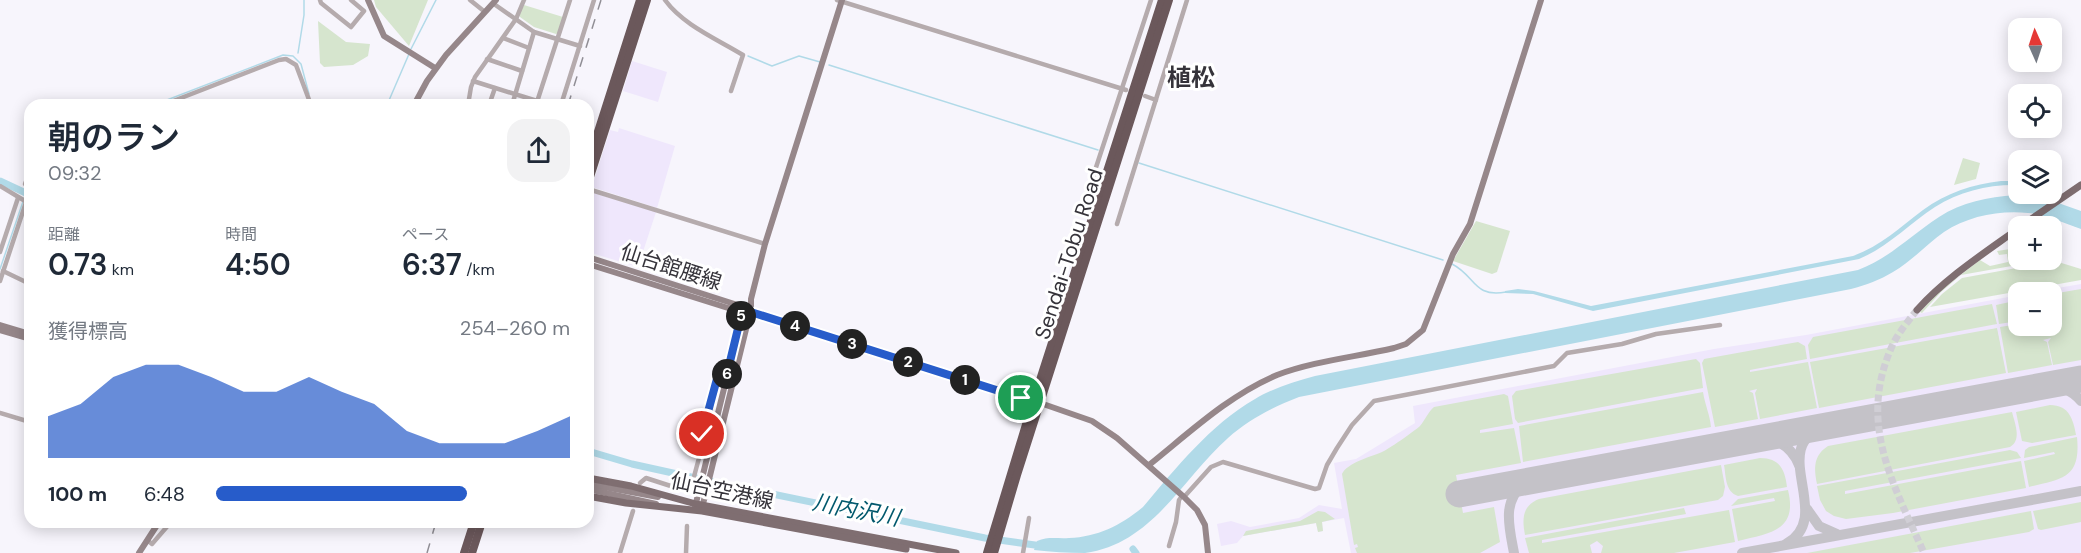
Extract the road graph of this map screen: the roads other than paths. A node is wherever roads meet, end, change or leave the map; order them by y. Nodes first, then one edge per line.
1 (321, 0) edge
2 (351, 0) edge
3 (368, 0) edge
4 (470, 0) edge
5 (524, 0) edge
6 (570, 0) edge
7 (594, 0) edge
8 (640, 0) edge
9 (646, 0) edge
10 (665, 0) edge
11 (841, 0) edge
12 (1150, 0) edge
13 (1162, 0) edge
14 (1169, 0) edge
15 (1187, 0) edge
16 (1541, 0) edge
17 (495, 2) edge
18 (485, 12) junction
19 (516, 19) junction
20 (534, 32) junction
21 (503, 38) junction
22 (558, 39) junction
23 (580, 46) junction
24 (529, 48) junction
25 (488, 59) junction
26 (435, 68) junction
27 (522, 70) junction
28 (473, 81) junction
29 (495, 88) junction
30 (1124, 90) junction
31 (731, 91) dead end
32 (515, 94) junction
33 (1145, 96) dead end
34 (178, 99) edge
35 (309, 99) edge
36 (417, 99) edge
37 (469, 99) edge
38 (491, 99) edge
39 (514, 99) edge
40 (527, 99) edge
41 (538, 99) edge
42 (563, 99) edge
43 (1155, 100) junction
44 (594, 145) edge
45 (594, 164) edge
46 (2081, 185) edge
47 (0, 186) edge
48 (594, 191) edge
49 (24, 201) edge
50 (1081, 213) dead end
51 (2036, 216) edge
52 (1117, 224) dead end
53 (2008, 236) edge
54 (765, 244) junction
55 (0, 250) edge
56 (594, 259) edge
57 (594, 266) edge
58 (3, 272) junction
59 (0, 281) edge
60 (24, 281) edge
61 (1917, 310) tunnel mouth
62 (748, 311) junction
63 (0, 325) edge
64 (1720, 325) dead end
65 (0, 330) edge
66 (24, 332) edge
67 (24, 337) edge
68 (726, 378) junction
69 (1027, 399) dead end
70 (1046, 405) dead end
71 (0, 413) edge
72 (24, 420) edge
73 (706, 461) junction
74 (1149, 465) junction
75 (594, 479) edge
76 (640, 483) dead end
77 (594, 485) edge
78 (594, 490) edge
79 (1182, 496) junction
80 (594, 497) edge
81 (1007, 497) junction
82 (681, 501) junction
83 (698, 508) junction
84 (680, 509) junction
85 (633, 511) dead end
86 (1029, 518) dead end
87 (687, 526) dead end
88 (155, 528) edge
89 (165, 528) edge
90 (472, 528) edge
91 (480, 528) edge
92 (147, 540) junction
93 (1169, 546) dead end
94 (1022, 552) edge
95 (139, 553) edge
96 (464, 553) edge
97 (472, 553) edge
98 (620, 553) edge
99 (686, 553) edge
100 (930, 553) edge
101 (956, 553) edge
102 (987, 553) edge
103 (995, 553) edge
104 (1208, 553) edge

1 - 2 street
3 - 26 street
4 - 18 street
5 - 19 street
6 - 22 street
7 - 23 street
8 - 44 highway
9 - 45 highway
10 - 31 street
11 - 30 street
11 - 54 street
12 - 30 street
13 - 81 highway, Sendai-Tobu Road
14 - 81 highway, Sendai-Tobu Road
15 - 43 street
16 - 74 street
17 - 18 street
17 - 19 street
18 - 26 street
19 - 20 street
19 - 21 street
20 - 22 street
20 - 24 street
21 - 24 street
21 - 25 street
22 - 23 street
22 - 41 street
23 - 42 street
24 - 27 street
25 - 27 street
25 - 28 street
26 - 36 street
27 - 32 street
28 - 29 street
28 - 37 street
29 - 32 street
29 - 38 street
30 - 50 street
32 - 39 street
32 - 40 street
33 - 43 street
34 - 35 street
43 - 52 street
46 - 51 main road
47 - 49 street
48 - 54 street
49 - 55 street
49 - 58 street
53 - 61 main road
54 - 62 street
56 - 62 street, 仙台館腰線
57 - 62 street, 仙台館腰線
58 - 59 street
58 - 60 street
62 - 68 street, 仙台館腰線
62 - 69 street
62 - 73 street, 仙台館腰線
63 - 66 street
64 - 79 street
65 - 67 street
68 - 73 street, 仙台館腰線
68 - 73 street
70 - 74 street
71 - 72 street
73 - 76 street
73 - 83 street, 仙台館腰線
74 - 79 street
75 - 82 main road, 仙台空港線
77 - 82 street
78 - 84 street
79 - 93 street
79 - 104 street
80 - 84 main road, 仙台空港線
81 - 102 highway, Sendai-Tobu Road
81 - 103 highway, Sendai-Tobu Road
82 - 83 main road, 仙台空港線
83 - 84 main road, 仙台空港線
83 - 100 main road, 仙台空港線
83 - 101 main road, 仙台空港線
85 - 98 street
86 - 94 street
87 - 99 street
88 - 92 street
89 - 92 street
90 - 96 highway
91 - 97 highway
92 - 95 street

